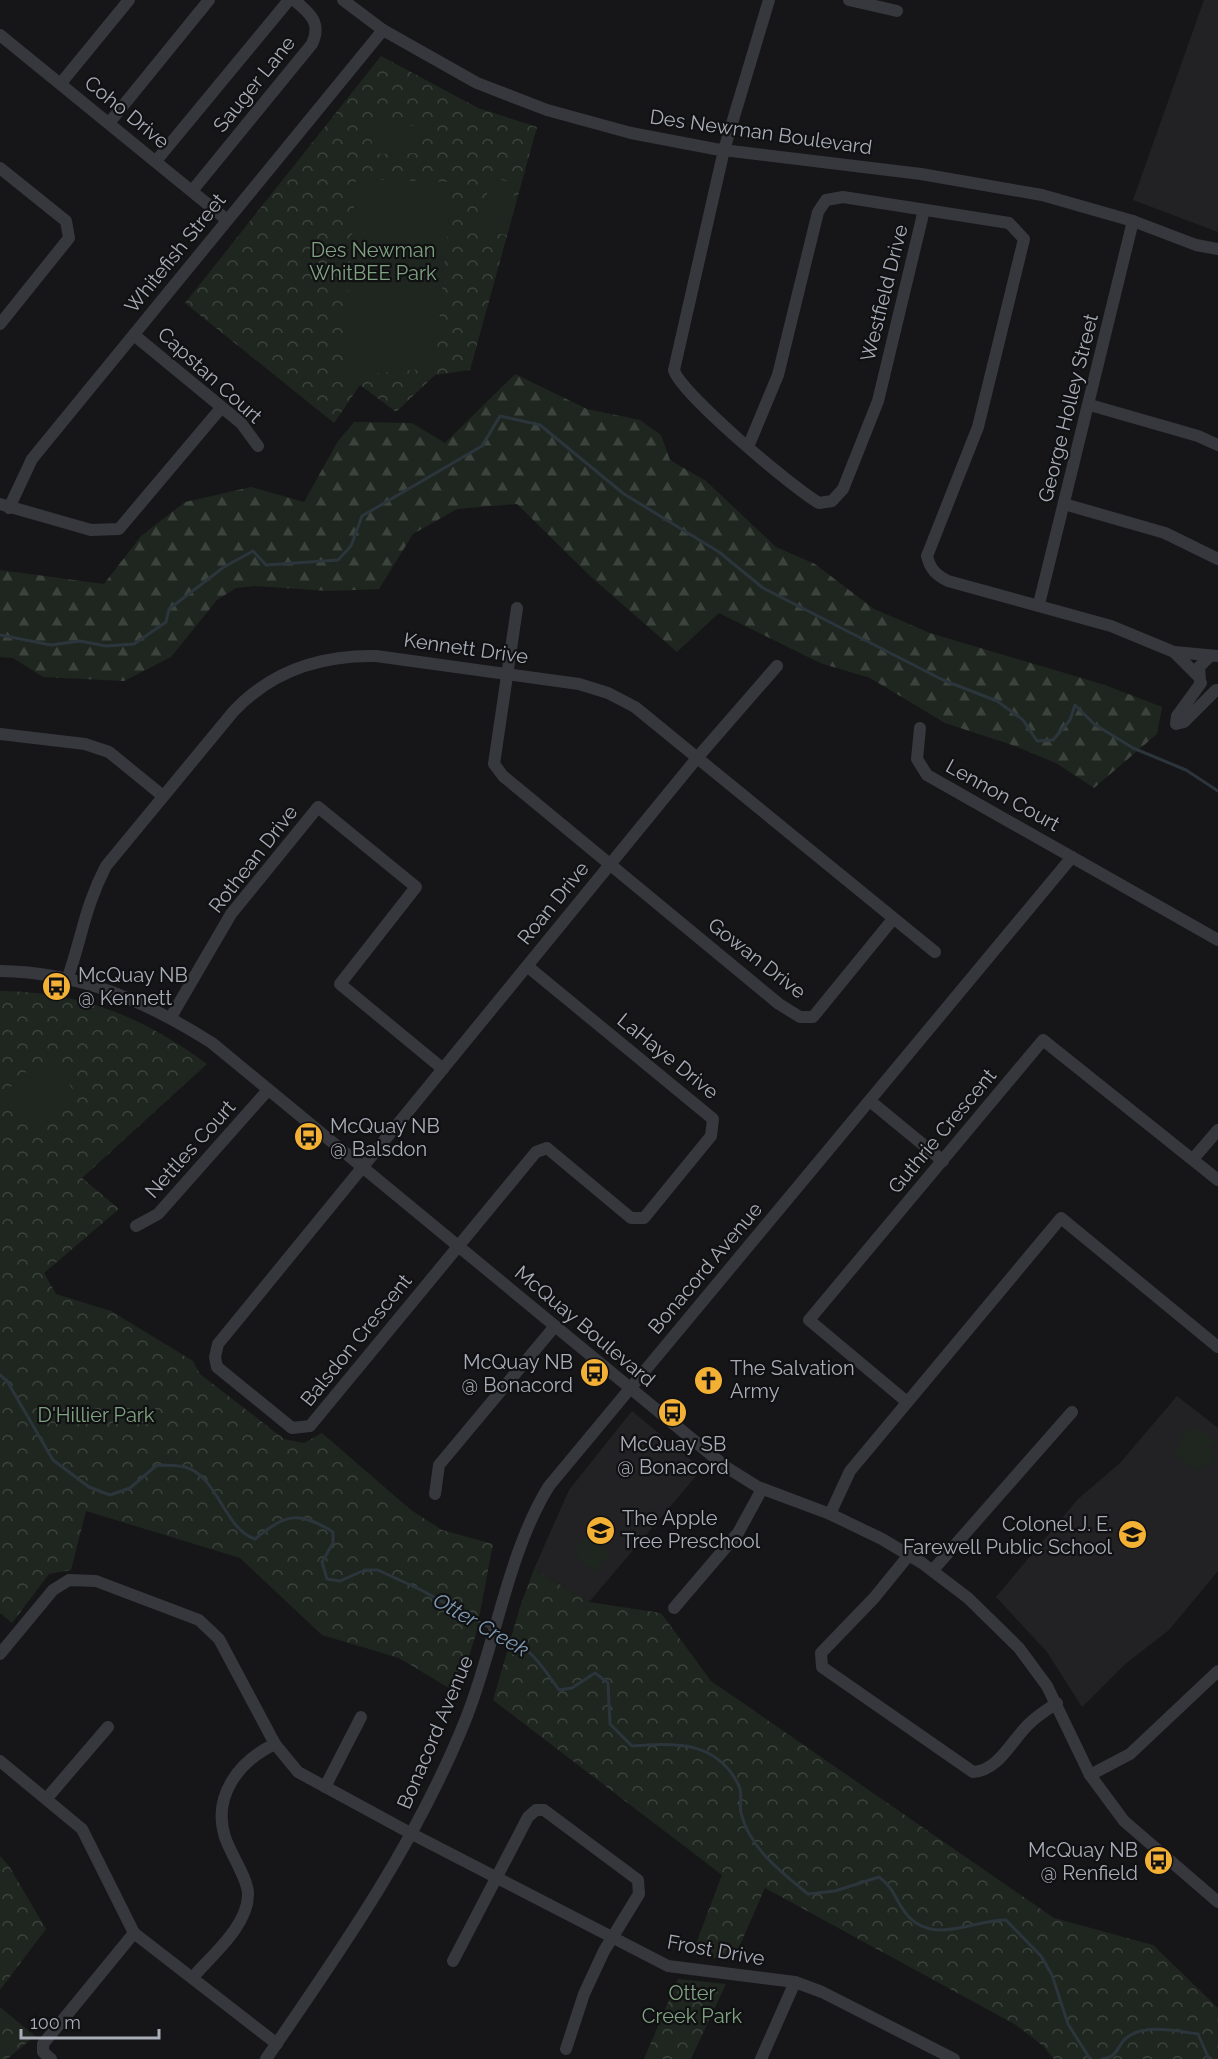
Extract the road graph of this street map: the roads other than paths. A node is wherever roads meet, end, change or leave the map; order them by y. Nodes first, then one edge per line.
1 (129, 0) edge
2 (209, 0) edge
3 (289, 0) edge
4 (294, 0) edge
5 (343, 0) edge
6 (769, 0) edge
7 (849, 0) edge
8 (897, 12) dead end
9 (382, 30) junction
10 (0, 34) edge
11 (62, 83) junction
12 (109, 123) junction
13 (724, 150) junction
14 (156, 161) junction
15 (1, 171) edge
16 (192, 191) junction
17 (924, 210) junction
18 (227, 220) junction
19 (1133, 221) junction
20 (1196, 245) junction
21 (1218, 249) edge
22 (1218, 258) edge
23 (0, 324) edge
24 (134, 335) junction
25 (1090, 405) junction
26 (222, 408) junction
27 (1218, 445) edge
28 (258, 446) dead end
29 (748, 447) junction
30 (1064, 504) junction
31 (5, 506) edge
32 (1218, 559) edge
33 (1039, 604) junction
34 (517, 608) dead end
35 (1174, 652) junction
36 (1214, 657) edge
37 (777, 666) dead end
38 (506, 673) junction
39 (1200, 680) junction
40 (1217, 689) edge
41 (920, 728) dead end
42 (0, 734) edge
43 (697, 758) junction
44 (163, 796) junction
45 (1072, 857) junction
46 (611, 864) junction
47 (893, 919) junction
48 (1218, 940) edge
49 (935, 952) dead end
50 (527, 966) junction
51 (0, 971) edge
52 (68, 977) junction
53 (171, 1017) junction
54 (443, 1069) junction
55 (268, 1090) junction
56 (870, 1101) junction
57 (1218, 1130) edge
58 (1193, 1160) junction
59 (943, 1161) junction
60 (362, 1168) junction
61 (1218, 1180) edge
62 (136, 1226) dead end
63 (458, 1246) junction
64 (555, 1326) junction
65 (1218, 1347) edge
66 (630, 1388) junction
67 (907, 1402) junction
68 (1072, 1412) dead end
69 (762, 1489) junction
70 (435, 1494) dead end
71 (830, 1514) junction
72 (909, 1555) junction
73 (933, 1570) junction
74 (674, 1608) dead end
75 (0, 1654) edge
76 (1216, 1677) edge
77 (1057, 1703) junction
78 (360, 1717) dead end
79 (108, 1727) dead end
80 (275, 1744) junction
81 (0, 1761) edge
82 (1090, 1775) junction
83 (326, 1787) junction
84 (47, 1798) junction
85 (412, 1834) junction
86 (496, 1877) junction
87 (1218, 1902) edge
88 (134, 1933) junction
89 (611, 1938) junction
90 (453, 1961) dead end
91 (193, 1977) junction
92 (795, 1982) junction
93 (277, 2044) junction
94 (566, 2049) dead end
95 (51, 2059) edge
96 (266, 2059) edge
97 (761, 2059) edge
98 (954, 2059) edge

1 - 11 street
2 - 12 street
3 - 14 street
4 - 16 street, Sauger Lane
5 - 9 street, Des Newman Boulevard
6 - 13 street, Westfield Drive
7 - 8 street
9 - 13 street, Des Newman Boulevard
9 - 18 street, Whitefish Street
10 - 11 street, Coho Drive
11 - 12 street, Coho Drive
12 - 14 street, Coho Drive
13 - 19 street, Des Newman Boulevard
13 - 29 street, Westfield Drive
14 - 16 street, Coho Drive
15 - 23 street
16 - 18 street, Coho Drive
17 - 29 street
17 - 29 street, Westfield Drive
17 - 33 street, Westfield Drive
18 - 24 street, Whitefish Street
19 - 20 street, Des Newman Boulevard
19 - 25 street, George Holley Street
20 - 21 street, Des Newman Boulevard
20 - 22 street, Des Newman Boulevard
24 - 26 street, Capstan Court
24 - 31 street, Whitefish Street
25 - 27 street
25 - 30 street, George Holley Street
26 - 28 street, Capstan Court
26 - 31 street
30 - 32 street
30 - 33 street, George Holley Street
33 - 35 street, Westfield Drive
34 - 38 street
35 - 36 street
35 - 39 street, Westfield Drive
36 - 39 street
37 - 43 street, Roan Drive
38 - 43 street, Kennett Drive
38 - 44 street, Kennett Drive
38 - 46 street
39 - 40 street, Westfield Drive
39 - 40 street
41 - 45 street, Lennon Court
42 - 44 street
43 - 46 street, Roan Drive
43 - 47 street, Kennett Drive
44 - 52 street, Kennett Drive
45 - 48 street, Lennon Court
45 - 56 street, Bonacord Avenue
46 - 47 street, Gowan Drive
46 - 50 street, Roan Drive
47 - 49 street, Kennett Drive
50 - 54 street, Roan Drive
50 - 63 street, LaHaye Drive
51 - 52 street, McQuay Boulevard
52 - 53 street, McQuay Boulevard
53 - 54 street, Rothean Drive
53 - 55 street, McQuay Boulevard
54 - 60 street, Roan Drive
55 - 60 street, McQuay Boulevard
55 - 62 street, Nettles Court
56 - 59 street
56 - 66 street, Bonacord Avenue
57 - 58 street
58 - 59 street, Guthrie Crescent
58 - 61 street, Guthrie Crescent
59 - 67 street, Guthrie Crescent
60 - 63 street, McQuay Boulevard
60 - 63 street, Balsdon Crescent
63 - 64 street, McQuay Boulevard
64 - 66 street, McQuay Boulevard
64 - 70 street
65 - 67 street
66 - 69 street, McQuay Boulevard
66 - 85 street, Bonacord Avenue
67 - 71 street
68 - 73 street
69 - 71 street, McQuay Boulevard
69 - 74 street
71 - 72 street, McQuay Boulevard
72 - 73 street, McQuay Boulevard
72 - 77 street
73 - 77 street, McQuay Boulevard
75 - 80 street, Frost Drive
76 - 82 street
77 - 82 street, McQuay Boulevard
78 - 83 street
79 - 84 street
80 - 83 street, Frost Drive
80 - 91 street
81 - 84 street
82 - 87 street, McQuay Boulevard
83 - 85 street, Frost Drive
84 - 88 street
85 - 86 street, Frost Drive
85 - 93 street, Bonacord Avenue
86 - 89 street, Frost Drive
86 - 89 street
86 - 90 street
88 - 91 street
88 - 95 street
89 - 92 street, Frost Drive
89 - 94 street
91 - 93 street
92 - 97 street
92 - 98 street, Frost Drive
93 - 96 street, Bonacord Avenue

